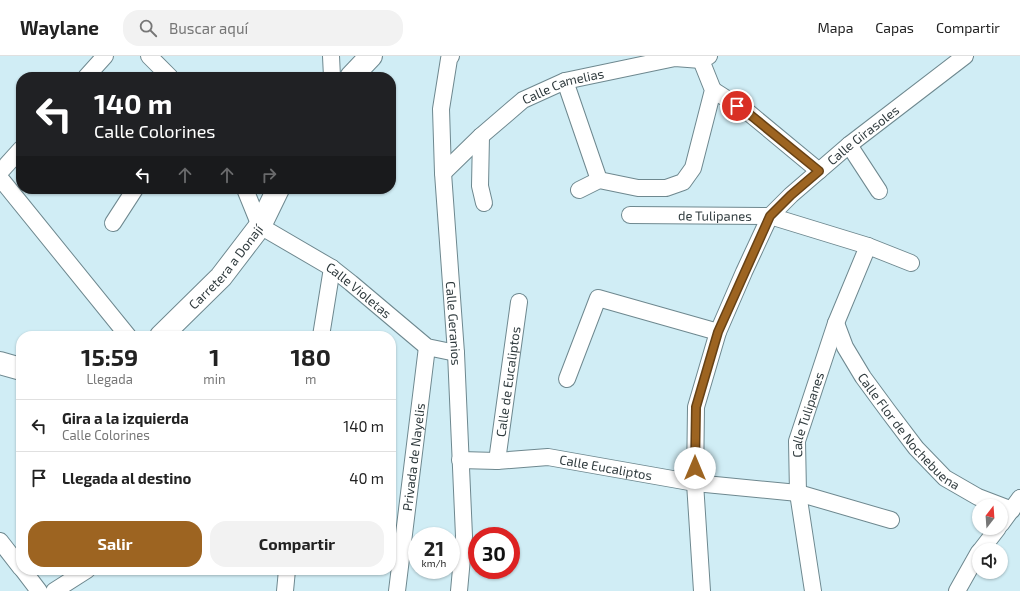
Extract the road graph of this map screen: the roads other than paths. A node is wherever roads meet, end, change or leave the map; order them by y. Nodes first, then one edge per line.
1 (105, 56) edge
2 (150, 56) edge
3 (331, 56) edge
4 (371, 56) edge
5 (451, 56) edge
6 (966, 56) edge
7 (705, 58) edge
8 (91, 72) edge
9 (165, 72) edge
10 (332, 72) edge
11 (356, 72) edge
12 (566, 81) junction
13 (713, 90) junction
14 (481, 136) junction
15 (849, 145) junction
16 (16, 154) edge
17 (819, 171) junction
18 (0, 172) edge
19 (443, 173) junction
20 (0, 178) edge
21 (599, 180) junction
22 (579, 190) dead end
23 (879, 191) dead end
24 (132, 194) edge
25 (247, 194) edge
26 (276, 194) edge
27 (484, 203) dead end
28 (630, 215) dead end
29 (770, 216) junction
30 (113, 223) dead end
31 (260, 226) junction
32 (868, 246) junction
33 (911, 263) dead end
34 (332, 268) junction
35 (519, 302) dead end
36 (836, 323) junction
37 (124, 331) edge
38 (166, 331) edge
39 (322, 331) edge
40 (718, 332) junction
41 (427, 347) junction
42 (456, 352) junction
43 (0, 364) edge
44 (16, 368) edge
45 (569, 373) dead end
46 (460, 460) junction
47 (497, 461) junction
48 (695, 483) junction
49 (798, 493) junction
50 (1016, 504) edge
51 (1008, 515) edge
52 (891, 520) dead end
53 (993, 535) edge
54 (0, 541) edge
55 (986, 543) edge
56 (16, 561) edge
57 (972, 565) edge
58 (27, 575) edge
59 (79, 575) edge
60 (287, 575) edge
61 (40, 591) edge
62 (54, 591) edge
63 (285, 591) edge
64 (396, 591) edge
65 (459, 591) edge
66 (702, 591) edge
67 (813, 591) edge
68 (957, 591) edge

1 - 8 street
2 - 9 street
3 - 10 street
4 - 11 main road
5 - 19 street, Calle Geranios
6 - 15 street, Calle Girasoles
7 - 12 street, Calle Camelias
7 - 13 street
12 - 14 street, Calle Camelias
12 - 21 street
13 - 17 street
13 - 21 street
14 - 19 street, Calle Camelias
14 - 27 street
15 - 17 street, Calle Girasoles
15 - 23 street
16 - 18 street
17 - 29 street, Calle Girasoles
19 - 42 street, Calle Geranios
20 - 37 street
21 - 22 street
24 - 30 street
25 - 31 street
26 - 31 main road, Carretera a Donají
28 - 29 street, de Tulipanes
29 - 32 street, de Tulipanes
29 - 40 street, Calle Girasoles
31 - 34 street, Calle Violetas
31 - 38 main road, Carretera a Donají
32 - 33 street, de Tulipanes
32 - 36 street, Calle Tulipanes
34 - 39 street
34 - 41 street, Calle Violetas
35 - 47 street, Calle de Eucaliptos
36 - 49 street, Calle Tulipanes
36 - 50 street, Calle Flor de Nochebuena
40 - 45 street
40 - 48 street, Calle Girasoles
41 - 42 street
41 - 64 street, Privada de Nayelis
42 - 46 street, Calle Geranios
43 - 44 main road
46 - 47 street, Calle Eucaliptos
46 - 65 street, Calle Geranios
47 - 48 street, Calle Eucaliptos
48 - 49 street, Calle Eucaliptos
48 - 66 street, Calle Girasoles
49 - 52 street, Calle Eucaliptos
49 - 67 street, Calle Tulipanes
50 - 51 street
53 - 55 street
54 - 56 street
57 - 68 street
58 - 61 street
59 - 62 street
60 - 63 street

